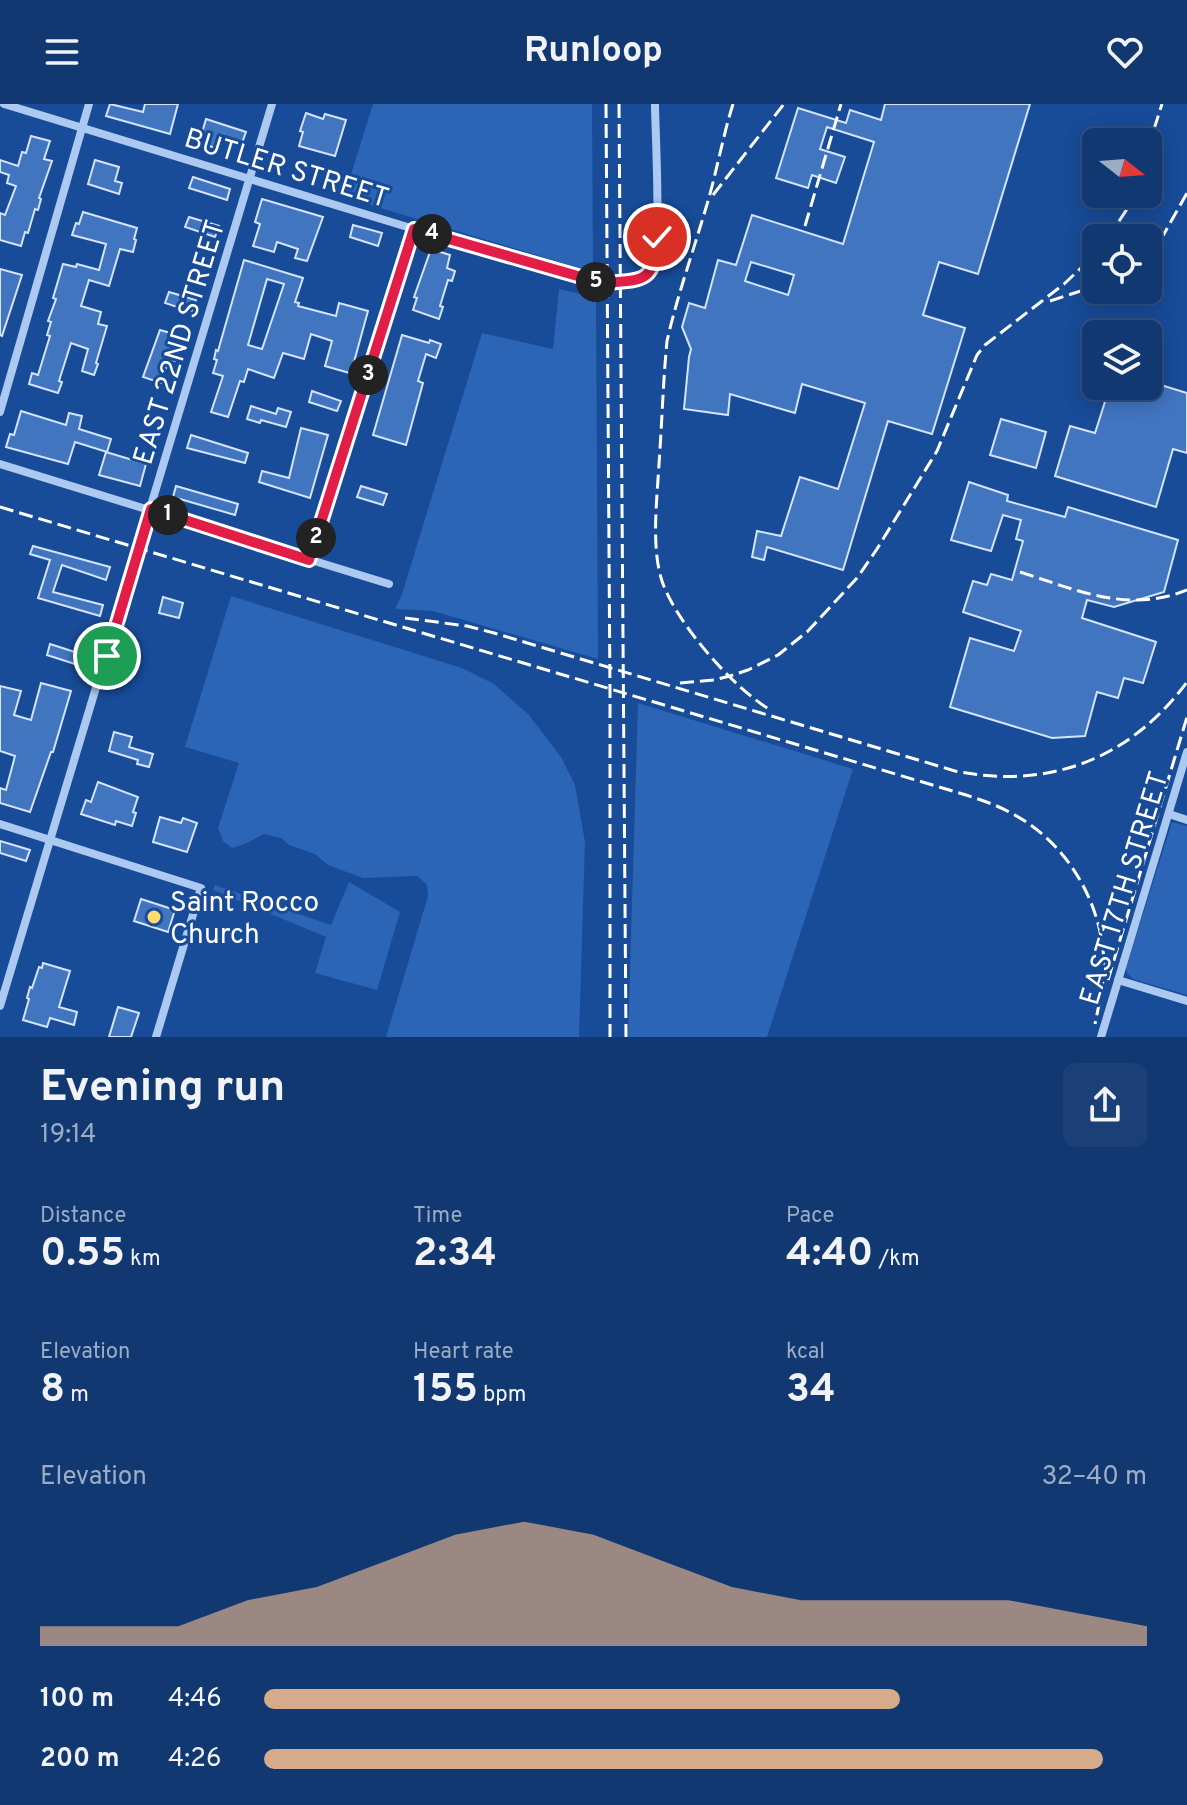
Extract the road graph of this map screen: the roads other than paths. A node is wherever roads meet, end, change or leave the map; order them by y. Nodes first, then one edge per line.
1 (4, 104) edge
2 (89, 104) edge
3 (272, 104) edge
4 (655, 104) edge
5 (82, 127) junction
6 (250, 179) junction
7 (414, 229) junction
8 (0, 412) edge
9 (0, 464) edge
10 (151, 509) junction
11 (309, 560) junction
12 (389, 584) dead end
13 (1187, 752) edge
14 (1169, 814) junction
15 (1187, 820) edge
16 (0, 824) edge
17 (51, 839) junction
18 (1118, 980) junction
19 (1187, 1001) edge
20 (0, 1006) edge
21 (156, 1037) edge
22 (1101, 1037) edge

1 - 5 street, BUTLER STREET
2 - 5 street
3 - 6 street, EAST 22ND STREET
4 - 7 street, BUTLER STREET
5 - 6 street, BUTLER STREET
5 - 8 street
6 - 7 street, BUTLER STREET
6 - 10 street, EAST 22ND STREET
7 - 11 street
9 - 10 street
10 - 11 street
10 - 17 street, EAST 22ND STREET
11 - 12 street
13 - 14 street, EAST 17TH STREET
14 - 15 street
14 - 18 street, EAST 17TH STREET
16 - 17 street
17 - 20 street, EAST 22ND STREET
17 - 21 street
18 - 19 street
18 - 22 street, EAST 17TH STREET

